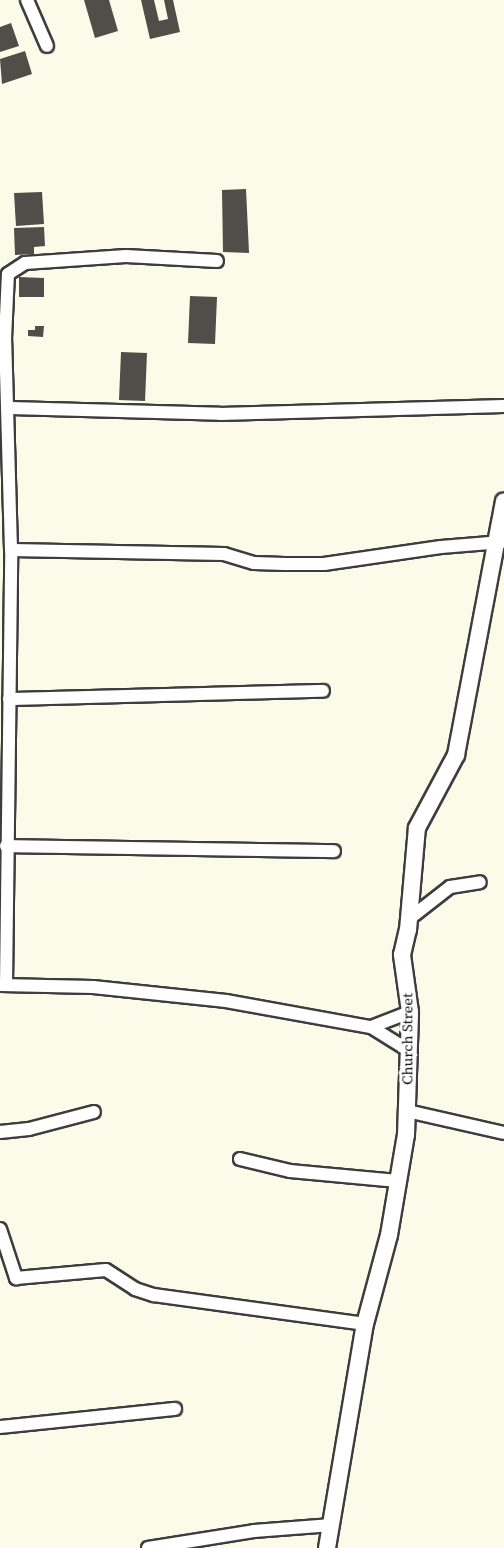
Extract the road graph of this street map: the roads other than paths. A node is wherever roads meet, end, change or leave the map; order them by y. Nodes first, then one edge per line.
1 (27, 0) edge
2 (47, 46) dead end
3 (217, 261) dead end
4 (504, 406) edge
5 (10, 408) junction
6 (504, 502) edge
7 (500, 542) edge
8 (11, 550) junction
9 (323, 692) dead end
10 (9, 699) junction
11 (6, 846) junction
12 (334, 851) dead end
13 (480, 882) dead end
14 (409, 919) junction
15 (3, 985) edge
16 (410, 1012) junction
17 (371, 1028) junction
18 (408, 1050) junction
19 (94, 1112) dead end
20 (407, 1112) junction
21 (0, 1132) edge
22 (504, 1133) edge
23 (240, 1159) dead end
24 (398, 1181) junction
25 (0, 1229) edge
26 (365, 1324) junction
27 (175, 1409) dead end
28 (0, 1427) edge
29 (332, 1526) junction
30 (148, 1548) edge
31 (327, 1548) edge

1 - 2 street
3 - 5 street
4 - 5 street
5 - 8 street
6 - 7 street, Church Street
7 - 8 street
7 - 14 street, Church Street
8 - 10 street
9 - 10 street
10 - 11 street
11 - 12 street
11 - 15 street
13 - 14 street
14 - 16 street, Church Street
15 - 17 street
16 - 17 street
16 - 18 street, Church Street
17 - 18 street
18 - 20 street, Church Street
19 - 21 street
20 - 22 street
20 - 24 street, Church Street
23 - 24 street
24 - 26 street, Church Street
25 - 26 street
26 - 29 street, Church Street
27 - 28 street
29 - 30 street
29 - 31 street, Church Street

